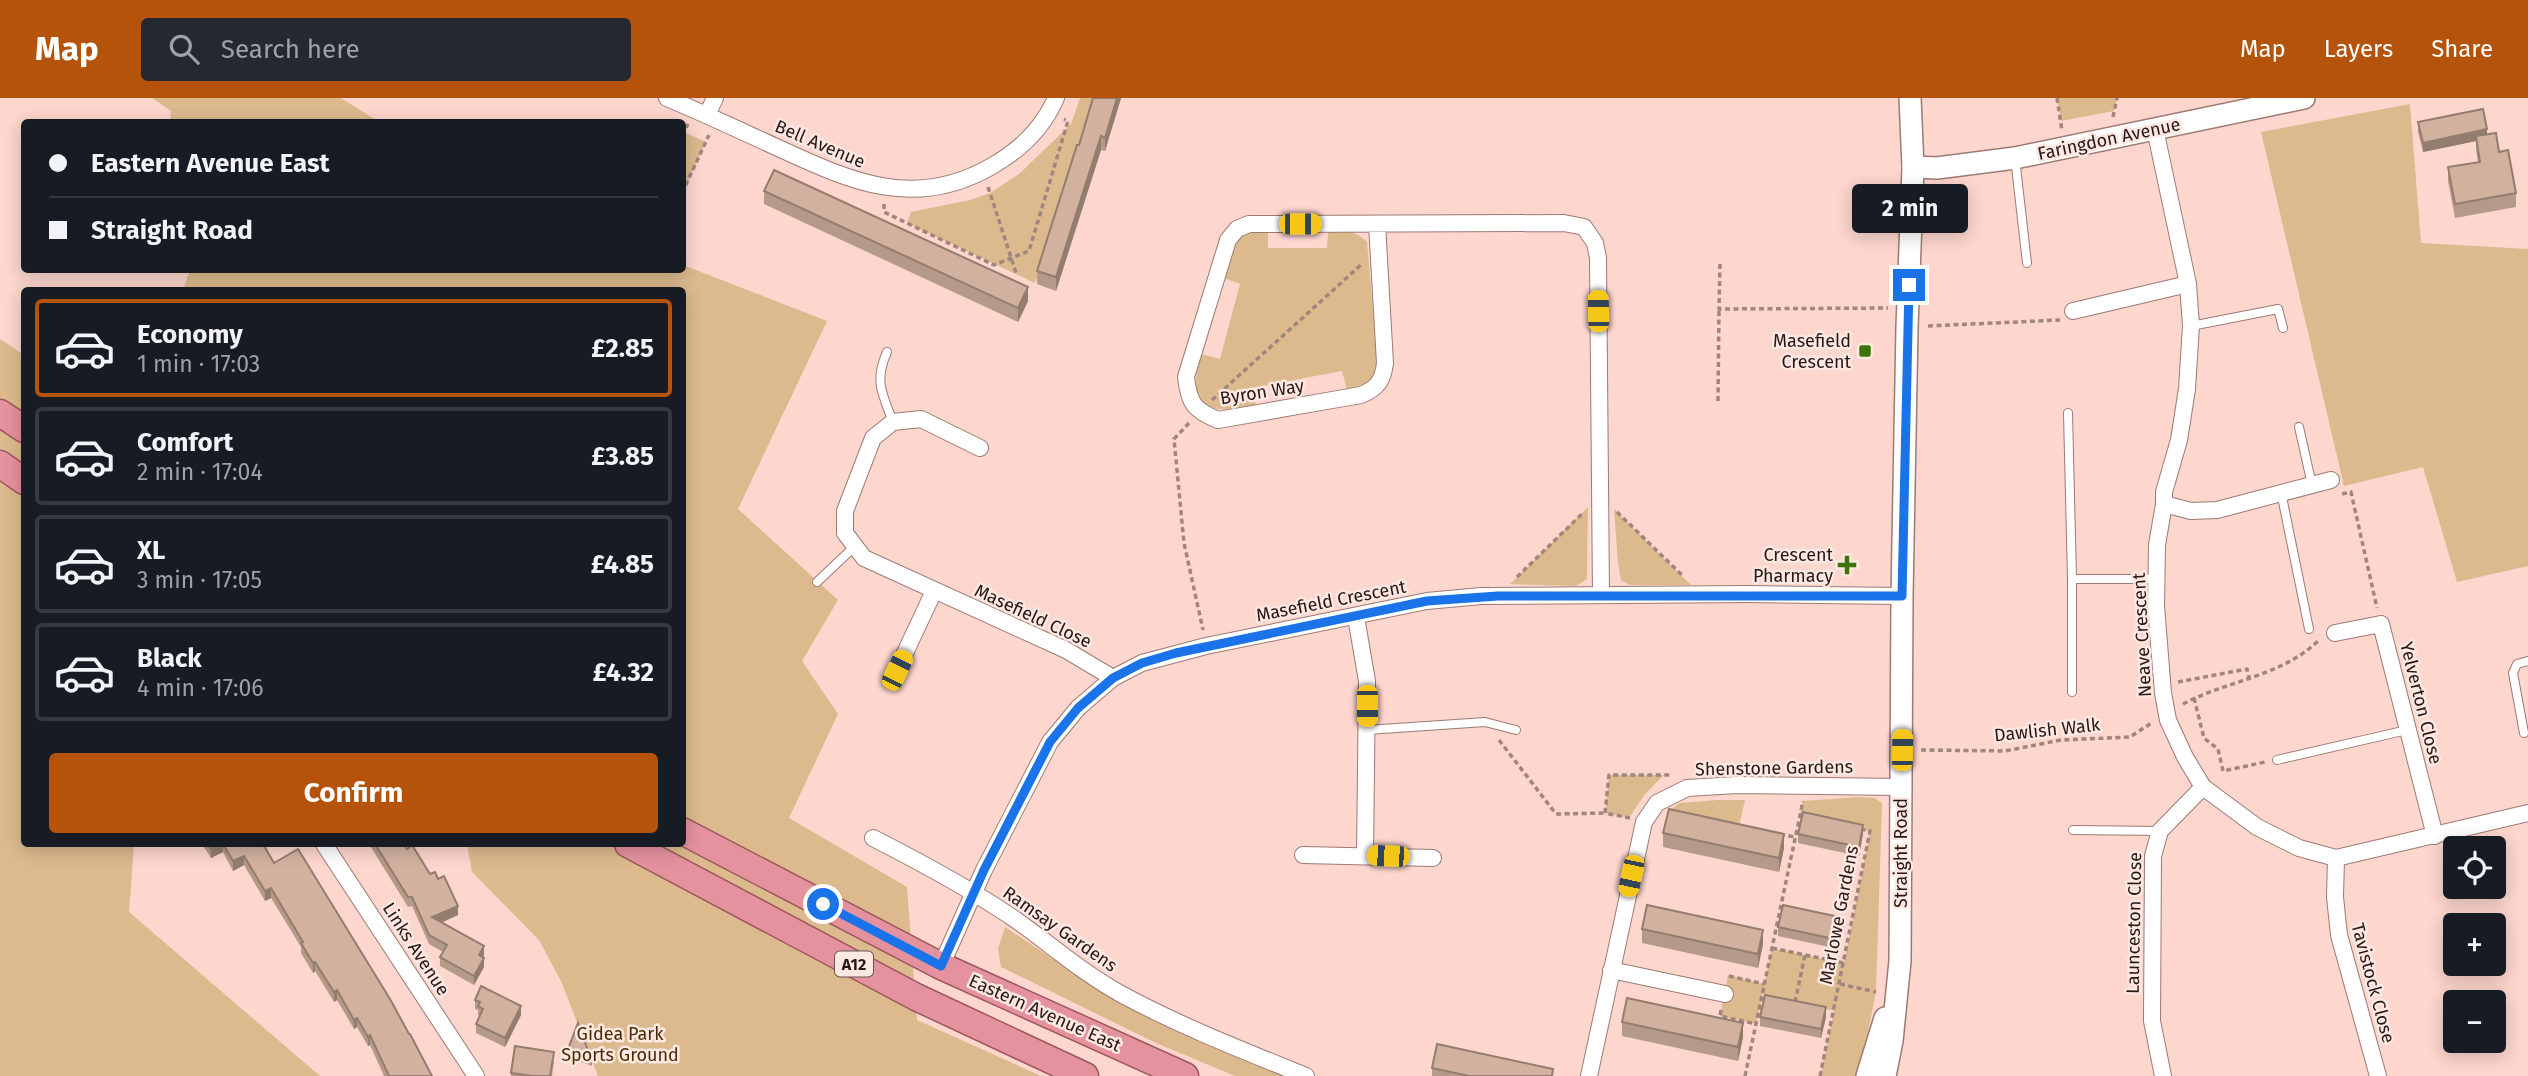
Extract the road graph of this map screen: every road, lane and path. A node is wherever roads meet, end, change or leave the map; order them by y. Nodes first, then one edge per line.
1 (667, 98) edge
2 (715, 98) edge
3 (1910, 98) edge
4 (2057, 98) edge
5 (2304, 98) edge
6 (1054, 105) edge
7 (712, 117) junction
8 (2155, 129) junction
9 (2064, 148) junction
10 (2015, 158) junction
11 (1913, 167) junction
12 (983, 172) junction
13 (686, 183) edge
14 (884, 187) junction
15 (1377, 224) junction
16 (1379, 248) junction
17 (1011, 258) junction
18 (2027, 262) dead end
19 (1720, 264) dead end
20 (1017, 276) dead end
21 (2188, 284) junction
22 (1719, 309) junction
23 (2073, 311) joint
24 (1907, 318) junction
25 (2191, 326) junction
26 (2283, 328) dead end
27 (887, 352) dead end
28 (1718, 401) dead end
29 (1199, 412) junction
30 (0, 413) edge
31 (2068, 413) dead end
32 (893, 422) junction
33 (21, 427) edge
34 (2299, 427) dead end
35 (980, 449) dead end
36 (0, 464) edge
37 (21, 479) edge
38 (2331, 480) joint
39 (2312, 485) junction
40 (2281, 492) junction
41 (1600, 496) junction
42 (2164, 504) junction
43 (854, 547) junction
44 (2072, 579) junction
45 (2157, 579) junction
46 (817, 582) dead end
47 (934, 591) junction
48 (1601, 595) junction
49 (1701, 595) junction
50 (1498, 596) junction
51 (1902, 596) junction
52 (1356, 617) junction
53 (2381, 624) junction
54 (2309, 629) dead end
55 (2335, 633) joint
56 (1206, 646) junction
57 (2528, 661) edge
58 (897, 670) dead end
59 (1113, 678) junction
60 (2249, 679) junction
61 (2162, 685) junction
62 (2072, 692) dead end
63 (2194, 698) junction
64 (2167, 713) junction
65 (1485, 722) junction
66 (1367, 730) junction
67 (1516, 730) dead end
68 (2407, 730) junction
69 (2524, 733) dead end
70 (1902, 750) junction
71 (2277, 760) joint
72 (1806, 785) junction
73 (1901, 787) junction
74 (1687, 788) junction
75 (2203, 788) junction
76 (1605, 813) junction
77 (2528, 813) edge
78 (1799, 818) junction
79 (1811, 820) edge
80 (1644, 822) junction
81 (1858, 829) edge
82 (2073, 830) dead end
83 (2161, 831) junction
84 (686, 833) edge
85 (1773, 833) edge
86 (2435, 836) junction
87 (1795, 837) junction
88 (873, 838) dead end
89 (326, 847) edge
90 (634, 847) edge
91 (1303, 855) dead end
92 (1365, 856) junction
93 (1433, 858) dead end
94 (2336, 858) junction
95 (974, 893) junction
96 (1772, 948) junction
97 (1805, 954) junction
98 (1844, 963) junction
99 (941, 966) junction
100 (1611, 970) junction
101 (1898, 979) junction
102 (1764, 984) junction
103 (1840, 984) junction
104 (1876, 992) dead end
105 (1725, 994) junction
106 (1762, 995) junction
107 (1773, 998) edge
108 (1784, 1000) edge
109 (1821, 1008) edge
110 (1834, 1011) junction
111 (1756, 1024) junction
112 (476, 1076) edge
113 (1085, 1076) edge
114 (1185, 1076) edge
115 (1306, 1076) edge
116 (1589, 1076) edge
117 (1745, 1076) edge
118 (1820, 1076) edge
119 (1867, 1076) edge
120 (1885, 1076) edge
121 (2163, 1076) edge
122 (2378, 1076) edge

1 - 7 street, Bell Avenue
2 - 7 street
3 - 11 street, Straight Road
4 - 9 path
5 - 8 street, Faringdon Avenue
6 - 12 street, Bell Avenue
6 - 17 path
7 - 13 path
7 - 14 street, Bell Avenue
8 - 9 street, Faringdon Avenue
8 - 21 street, Neave Crescent
9 - 10 street, Faringdon Avenue
10 - 11 street, Faringdon Avenue
10 - 18 lane
11 - 24 street, Straight Road
12 - 14 street, Bell Avenue
12 - 17 path
14 - 17 path
15 - 16 street, Byron Way
15 - 29 street, Byron Way
15 - 41 street, Byron Way
16 - 29 path
16 - 29 street, Byron Way
17 - 20 path
19 - 22 path
21 - 23 street
21 - 25 street, Neave Crescent
22 - 24 path
22 - 28 path
23 - 24 path
24 - 51 street, Straight Road
25 - 26 lane
25 - 42 street, Neave Crescent
27 - 32 lane
29 - 56 path
30 - 33 highway
31 - 44 lane
32 - 35 street
32 - 43 street
34 - 39 lane
36 - 37 highway
38 - 39 street
38 - 53 path
39 - 40 street
40 - 42 street
40 - 54 lane
41 - 48 street, Byron Way
41 - 49 path
41 - 50 path
42 - 45 street, Neave Crescent
43 - 46 lane
43 - 47 street, Masefield Close
44 - 45 lane
44 - 62 lane
45 - 61 street, Neave Crescent
47 - 58 street
47 - 59 street, Masefield Close
48 - 49 street, Masefield Crescent
48 - 50 street, Masefield Crescent
49 - 51 street, Masefield Crescent
50 - 52 street, Masefield Crescent
51 - 70 street, Straight Road
52 - 56 street, Masefield Crescent
52 - 66 street
53 - 55 street, Yelverton Close
53 - 68 street, Yelverton Close
55 - 60 path, Dawlish Walk
56 - 59 street, Masefield Crescent
57 - 69 lane
59 - 95 street, Masefield Crescent
60 - 61 path
60 - 63 path, Dawlish Walk
61 - 64 street, Neave Crescent
63 - 64 path, Dawlish Walk
63 - 71 path
64 - 70 path, Dawlish Walk
64 - 75 street, Neave Crescent
65 - 66 lane
65 - 67 lane
65 - 76 path
66 - 92 street
68 - 71 lane
68 - 86 street, Yelverton Close
70 - 73 street, Straight Road
72 - 73 street, Shenstone Gardens
72 - 74 street, Shenstone Gardens
72 - 78 path
73 - 101 street, Straight Road
74 - 76 path
74 - 80 street, Shenstone Gardens
75 - 83 street, Launceston Close
75 - 94 street, Neave Crescent
76 - 80 path
77 - 86 street, Neave Crescent
78 - 79 path
78 - 87 path
80 - 100 street
81 - 98 path, Marlowe Gardens
82 - 83 lane
83 - 121 street, Launceston Close
84 - 99 highway, Eastern Avenue East / A12
85 - 87 path
86 - 94 street, Neave Crescent
87 - 96 path
88 - 95 street, Ramsay Gardens
89 - 112 street, Links Avenue
90 - 113 highway, A12
91 - 92 street
92 - 93 street
94 - 122 street, Tavistock Close
95 - 99 street, Masefield Crescent
95 - 115 street, Ramsay Gardens
96 - 97 path
96 - 102 path
97 - 98 path
97 - 108 path
98 - 103 path, Marlowe Gardens
99 - 114 highway, Eastern Avenue East / A12
100 - 105 street
100 - 116 street
101 - 119 street, Straight Road
101 - 120 street, Straight Road
102 - 105 path
102 - 106 path
103 - 104 path
103 - 110 path, Marlowe Gardens
105 - 111 path
106 - 107 path
106 - 111 path
109 - 110 path
110 - 118 path, Marlowe Gardens
111 - 117 path

